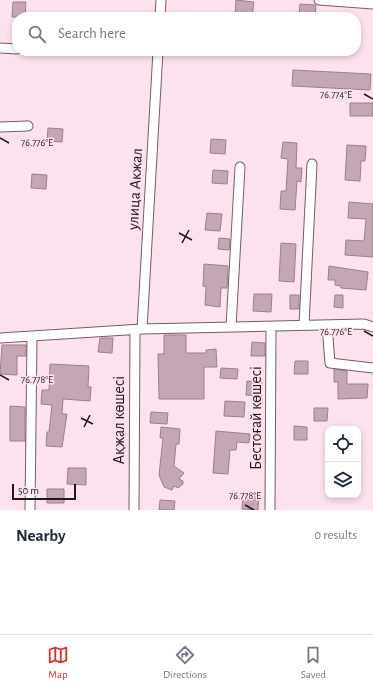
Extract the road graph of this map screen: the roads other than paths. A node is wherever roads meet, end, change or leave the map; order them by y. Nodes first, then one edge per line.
1 (161, 0) edge
2 (319, 0) edge
3 (373, 4) edge
4 (160, 12) edge
5 (0, 48) edge
6 (12, 49) edge
7 (158, 56) edge
8 (28, 126) dead end
9 (0, 127) edge
10 (312, 164) dead end
11 (240, 167) dead end
12 (304, 325) junction
13 (327, 325) junction
14 (231, 327) junction
15 (271, 327) junction
16 (373, 327) edge
17 (139, 330) junction
18 (32, 336) junction
19 (0, 338) edge
20 (373, 368) edge
21 (30, 510) edge
22 (134, 510) edge
23 (270, 510) edge

1 - 4 street
2 - 3 street
5 - 6 street
7 - 17 street, улица Акжал
8 - 9 street
10 - 12 street
11 - 14 street
12 - 13 street
12 - 15 street
13 - 16 street
13 - 20 street
14 - 15 street
14 - 17 street
15 - 23 street, Бестоғай көшесі
17 - 18 street
17 - 22 street, Ақжал көшесі
18 - 19 street
18 - 21 street

